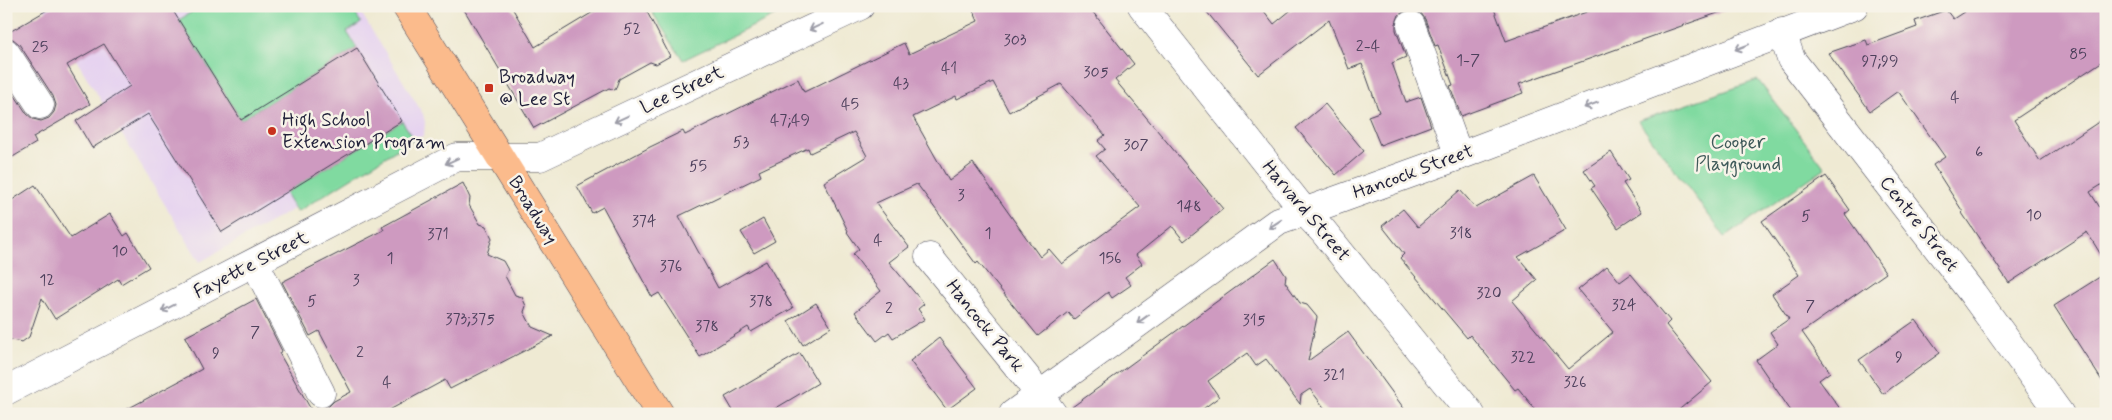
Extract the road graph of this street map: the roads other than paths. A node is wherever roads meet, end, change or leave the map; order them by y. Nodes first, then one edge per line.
1 (406, 6) edge
2 (860, 6) edge
3 (1142, 6) edge
4 (1854, 6) edge
5 (1411, 25) dead end
6 (1782, 32) junction
7 (6, 53) edge
8 (40, 105) dead end
9 (1459, 156) junction
10 (500, 157) junction
11 (1304, 211) junction
12 (929, 256) dead end
13 (255, 263) junction
14 (6, 391) edge
15 (321, 393) dead end
16 (1047, 404) edge
17 (660, 414) edge
18 (1013, 414) edge
19 (1471, 414) edge
20 (2060, 414) edge

1 - 10 main road, Broadway
2 -> 10 street, Lee Street
3 - 11 street, Harvard Street
4 - 6 street, Hancock Street
5 - 9 street
6 -> 9 street, Hancock Street
6 - 20 street, Centre Street
7 - 8 street
9 - 11 street, Hancock Street
10 -> 13 street, Fayette Street
10 - 17 main road, Broadway
11 -> 16 street, Hancock Street
11 - 19 street, Harvard Street
12 - 16 street, Hancock Park
13 -> 14 street, Fayette Street
13 - 15 street
16 - 18 street, Hancock Street

